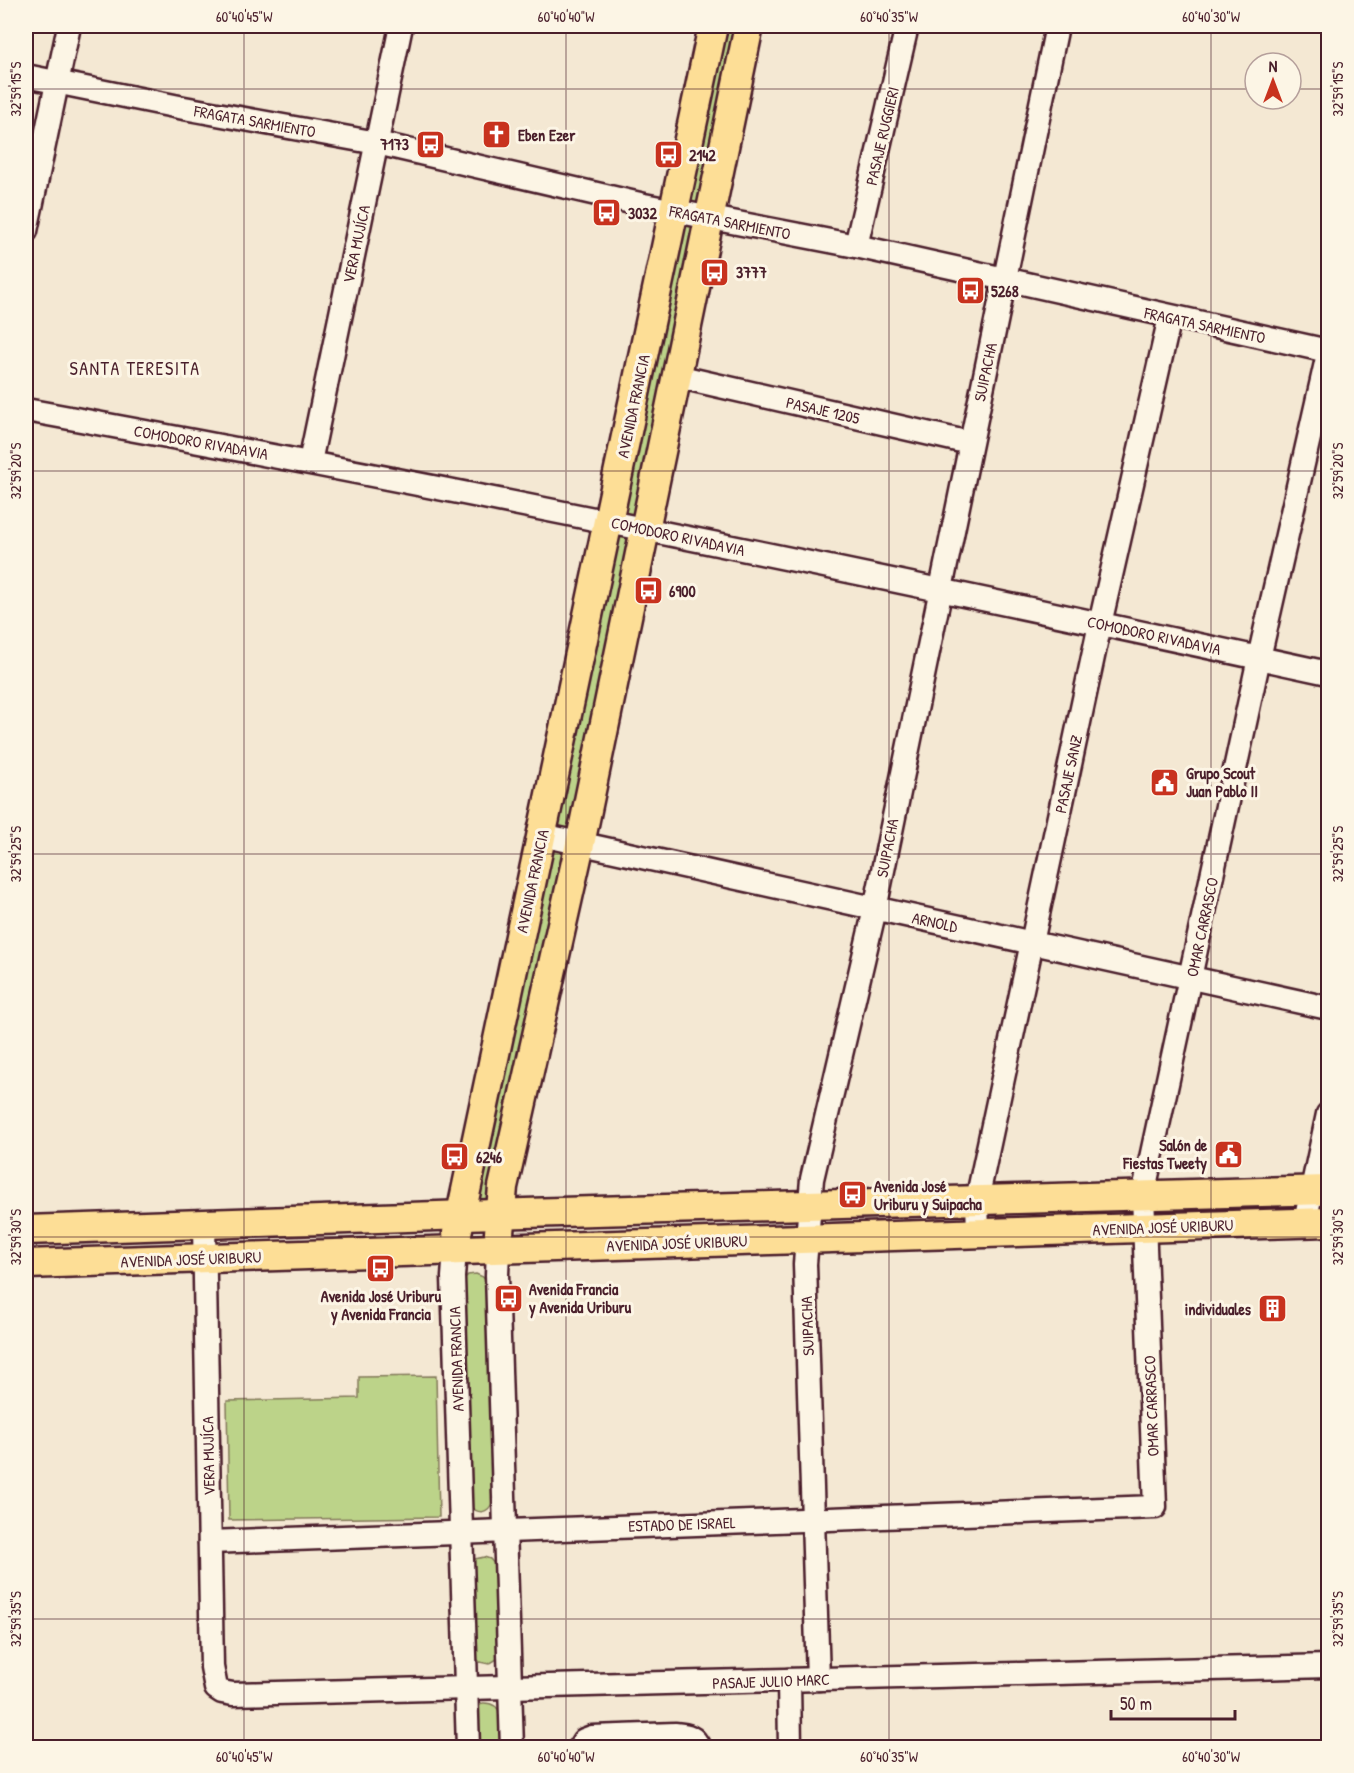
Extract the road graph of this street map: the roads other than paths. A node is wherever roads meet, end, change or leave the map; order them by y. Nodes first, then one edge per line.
1 (69, 26) edge
2 (401, 26) edge
3 (713, 26) edge
4 (749, 26) edge
5 (908, 26) edge
6 (1057, 26) edge
7 (26, 76) edge
8 (57, 82) junction
9 (377, 143) junction
10 (675, 211) junction
11 (708, 218) junction
12 (26, 231) edge
13 (856, 246) junction
14 (1005, 278) junction
15 (1170, 317) junction
16 (1329, 353) edge
17 (676, 376) junction
18 (26, 410) edge
19 (970, 443) junction
20 (310, 462) junction
21 (609, 521) junction
22 (646, 529) junction
23 (940, 591) junction
24 (1100, 624) junction
25 (1259, 658) junction
26 (1329, 673) edge
27 (542, 835) junction
28 (580, 844) junction
29 (875, 909) junction
30 (1033, 943) junction
31 (1191, 978) junction
32 (1329, 1008) edge
33 (1329, 1114) edge
34 (1320, 1190) edge
35 (1143, 1195) junction
36 (977, 1200) junction
37 (810, 1204) junction
38 (500, 1214) junction
39 (460, 1215) junction
40 (1317, 1222) edge
41 (204, 1224) junction
42 (1144, 1228) junction
43 (26, 1230) edge
44 (978, 1233) junction
45 (807, 1239) junction
46 (498, 1249) junction
47 (455, 1250) junction
48 (204, 1258) junction
49 (26, 1264) edge
50 (1155, 1507) joint
51 (814, 1520) junction
52 (507, 1531) junction
53 (462, 1533) junction
54 (210, 1542) junction
55 (1329, 1666) edge
56 (818, 1679) junction
57 (789, 1680) junction
58 (510, 1687) junction
59 (216, 1688) joint
60 (467, 1689) junction
61 (468, 1748) edge
62 (512, 1748) edge
63 (579, 1748) edge
64 (699, 1748) edge
65 (790, 1748) edge

1 - 8 street
2 - 9 street, VERA MUJÍCA
3 - 10 main road, AVENIDA FRANCIA
4 - 11 main road
5 - 13 street, PASAJE RUGGIERI
6 - 14 street, SUIPACHA
7 - 8 street, FRAGATA SARMIENTO
8 - 9 street, FRAGATA SARMIENTO
8 - 12 street
9 - 10 street, FRAGATA SARMIENTO
9 - 20 street, VERA MUJÍCA
10 - 11 street, FRAGATA SARMIENTO
10 - 21 main road, AVENIDA FRANCIA
11 - 13 street, FRAGATA SARMIENTO
11 - 17 main road
13 - 14 street, FRAGATA SARMIENTO
14 - 15 street, FRAGATA SARMIENTO
14 - 19 street, SUIPACHA
15 - 16 street, FRAGATA SARMIENTO
15 - 24 street, PASAJE SANZ
16 - 25 street, OMAR CARRASCO
17 - 19 street, PASAJE 1205
17 - 22 main road
18 - 20 street, COMODORO RIVADAVIA
19 - 23 street, SUIPACHA
20 - 21 street, COMODORO RIVADAVIA
21 - 22 street, COMODORO RIVADAVIA
21 - 27 main road, AVENIDA FRANCIA
22 - 23 street, COMODORO RIVADAVIA
22 - 28 main road
23 - 24 street, COMODORO RIVADAVIA
23 - 29 street, SUIPACHA
24 - 25 street, COMODORO RIVADAVIA
24 - 30 street, PASAJE SANZ
25 - 26 street, COMODORO RIVADAVIA
25 - 31 street, OMAR CARRASCO
27 - 28 street, ARNOLD
27 - 39 main road, AVENIDA FRANCIA
28 - 29 street, ARNOLD
28 - 38 main road
29 - 30 street, ARNOLD
29 - 37 street, SUIPACHA
30 - 31 street, ARNOLD
30 - 36 street, PASAJE SANZ
31 - 32 street, ARNOLD
31 - 35 street, OMAR CARRASCO
33 - 34 street
34 - 35 main road, AVENIDA JOSÉ URIBURU
34 - 40 street
35 - 36 main road, AVENIDA JOSÉ URIBURU
35 - 42 street, OMAR CARRASCO
36 - 37 main road, AVENIDA JOSÉ URIBURU
36 - 44 street, PASAJE SANZ
37 - 38 main road, AVENIDA JOSÉ URIBURU
37 - 45 street, SUIPACHA
38 - 39 main road, AVENIDA JOSÉ URIBURU
38 - 46 main road
39 - 41 main road, AVENIDA JOSÉ URIBURU
39 - 47 main road, AVENIDA FRANCIA
40 - 42 main road, AVENIDA JOSÉ URIBURU
41 - 43 main road, AVENIDA JOSÉ URIBURU
41 - 48 street, VERA MUJÍCA
42 - 44 main road, AVENIDA JOSÉ URIBURU
42 - 50 street, OMAR CARRASCO
44 - 45 main road, AVENIDA JOSÉ URIBURU
45 - 46 main road, AVENIDA JOSÉ URIBURU
45 - 51 street, SUIPACHA
46 - 47 main road, AVENIDA JOSÉ URIBURU
46 - 52 street
47 - 48 main road, AVENIDA JOSÉ URIBURU
47 - 53 street, AVENIDA FRANCIA
48 - 49 main road, AVENIDA JOSÉ URIBURU
48 - 54 street, VERA MUJÍCA
50 - 51 street, ESTADO DE ISRAEL
51 - 52 street, ESTADO DE ISRAEL
51 - 56 street, SUIPACHA
52 - 53 street, ESTADO DE ISRAEL
52 - 58 street
53 - 54 street, ESTADO DE ISRAEL
53 - 60 street, AVENIDA FRANCIA
54 - 59 street, VERA MUJÍCA
55 - 56 street, PASAJE JULIO MARC
56 - 57 street, PASAJE JULIO MARC
57 - 58 street, PASAJE JULIO MARC
57 - 65 street
58 - 60 street, PASAJE JULIO MARC
58 - 62 street
59 - 60 street, PASAJE JULIO MARC
60 - 61 street, AVENIDA FRANCIA
63 - 64 street

